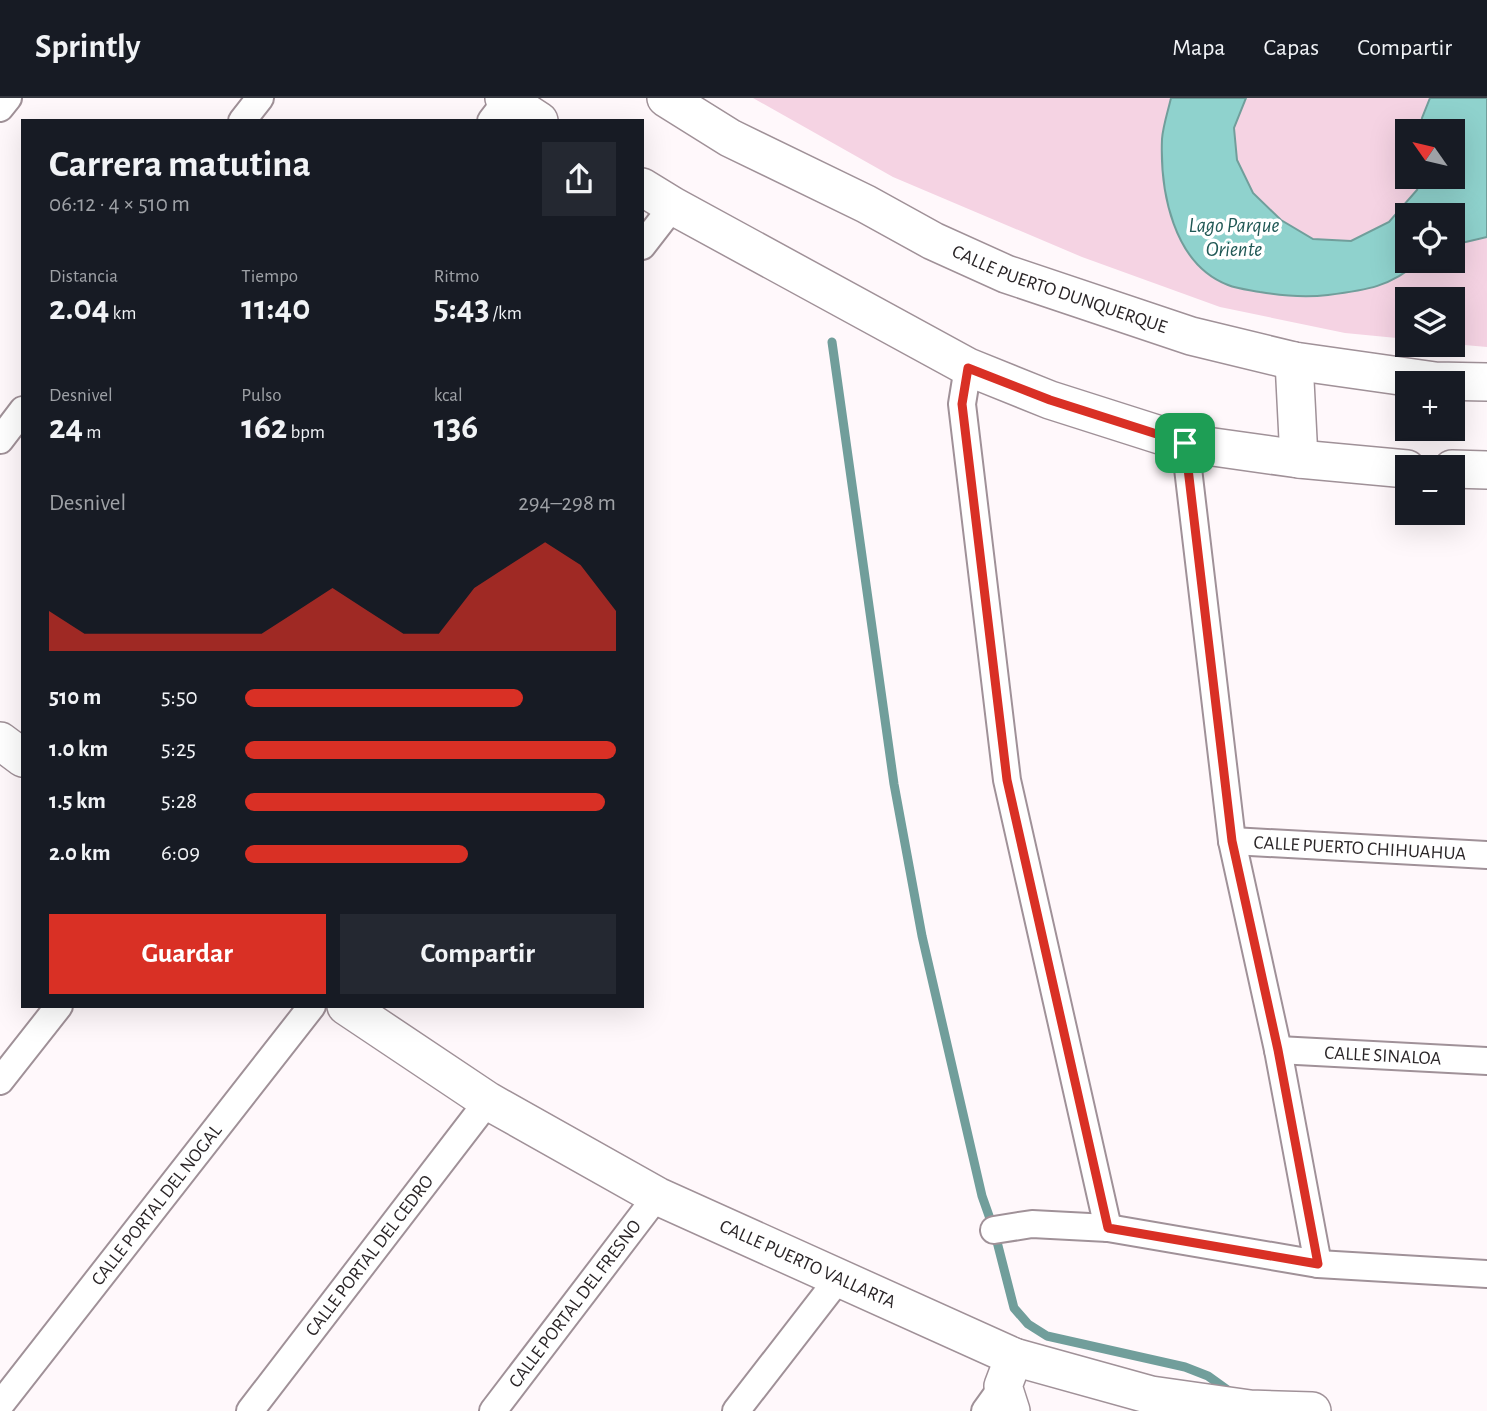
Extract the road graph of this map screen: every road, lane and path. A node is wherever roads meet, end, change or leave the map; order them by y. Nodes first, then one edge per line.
1 (8, 98) edge
2 (260, 98) edge
3 (666, 98) edge
4 (500, 106) edge
5 (0, 108) edge
6 (244, 119) edge
7 (534, 119) edge
8 (644, 188) edge
9 (673, 206) junction
10 (644, 243) edge
11 (1294, 361) junction
12 (968, 368) junction
13 (1487, 382) edge
14 (21, 413) edge
15 (0, 440) edge
16 (1185, 443) junction
17 (1299, 459) junction
18 (1395, 468) edge
19 (1465, 469) edge
20 (1487, 470) edge
21 (1232, 841) junction
22 (1487, 855) edge
23 (57, 1008) edge
24 (310, 1008) edge
25 (349, 1008) edge
26 (1278, 1050) junction
27 (1487, 1061) edge
28 (0, 1081) edge
29 (488, 1101) junction
30 (657, 1196) junction
31 (1108, 1228) junction
32 (994, 1230) dead end
33 (1318, 1264) junction
34 (1487, 1274) edge
35 (839, 1278) junction
36 (1003, 1391) edge
37 (0, 1405) edge
38 (1251, 1410) edge
39 (250, 1411) edge
40 (493, 1411) edge
41 (736, 1411) edge
42 (1312, 1411) edge

1 - 5 street
2 - 6 street
3 - 11 main road, CALLE PUERTO DUNQUERQUE
4 - 7 main road
8 - 9 main road
9 - 10 street
9 - 12 main road
11 - 13 main road, CALLE PUERTO DUNQUERQUE
11 - 17 main road
12 - 16 main road
12 - 31 street
14 - 15 street
16 - 17 main road
16 - 21 street
17 - 18 main road
19 - 20 main road
21 - 22 street, CALLE PUERTO CHIHUAHUA
21 - 26 street
23 - 28 street
24 - 37 street, CALLE PORTAL DEL NOGAL
25 - 29 main road, CALLE PUERTO VALLARTA
26 - 27 street, CALLE SINALOA
26 - 33 street
29 - 30 main road, CALLE PUERTO VALLARTA
29 - 39 street, CALLE PORTAL DEL CEDRO
30 - 35 main road, CALLE PUERTO VALLARTA
30 - 40 street, CALLE PORTAL DEL FRESNO
31 - 32 street
31 - 33 street
33 - 34 street
35 - 36 main road, CALLE PUERTO VALLARTA
35 - 41 street
36 - 38 main road, CALLE PUERTO VALLARTA
38 - 42 main road, CALLE PUERTO VALLARTA

